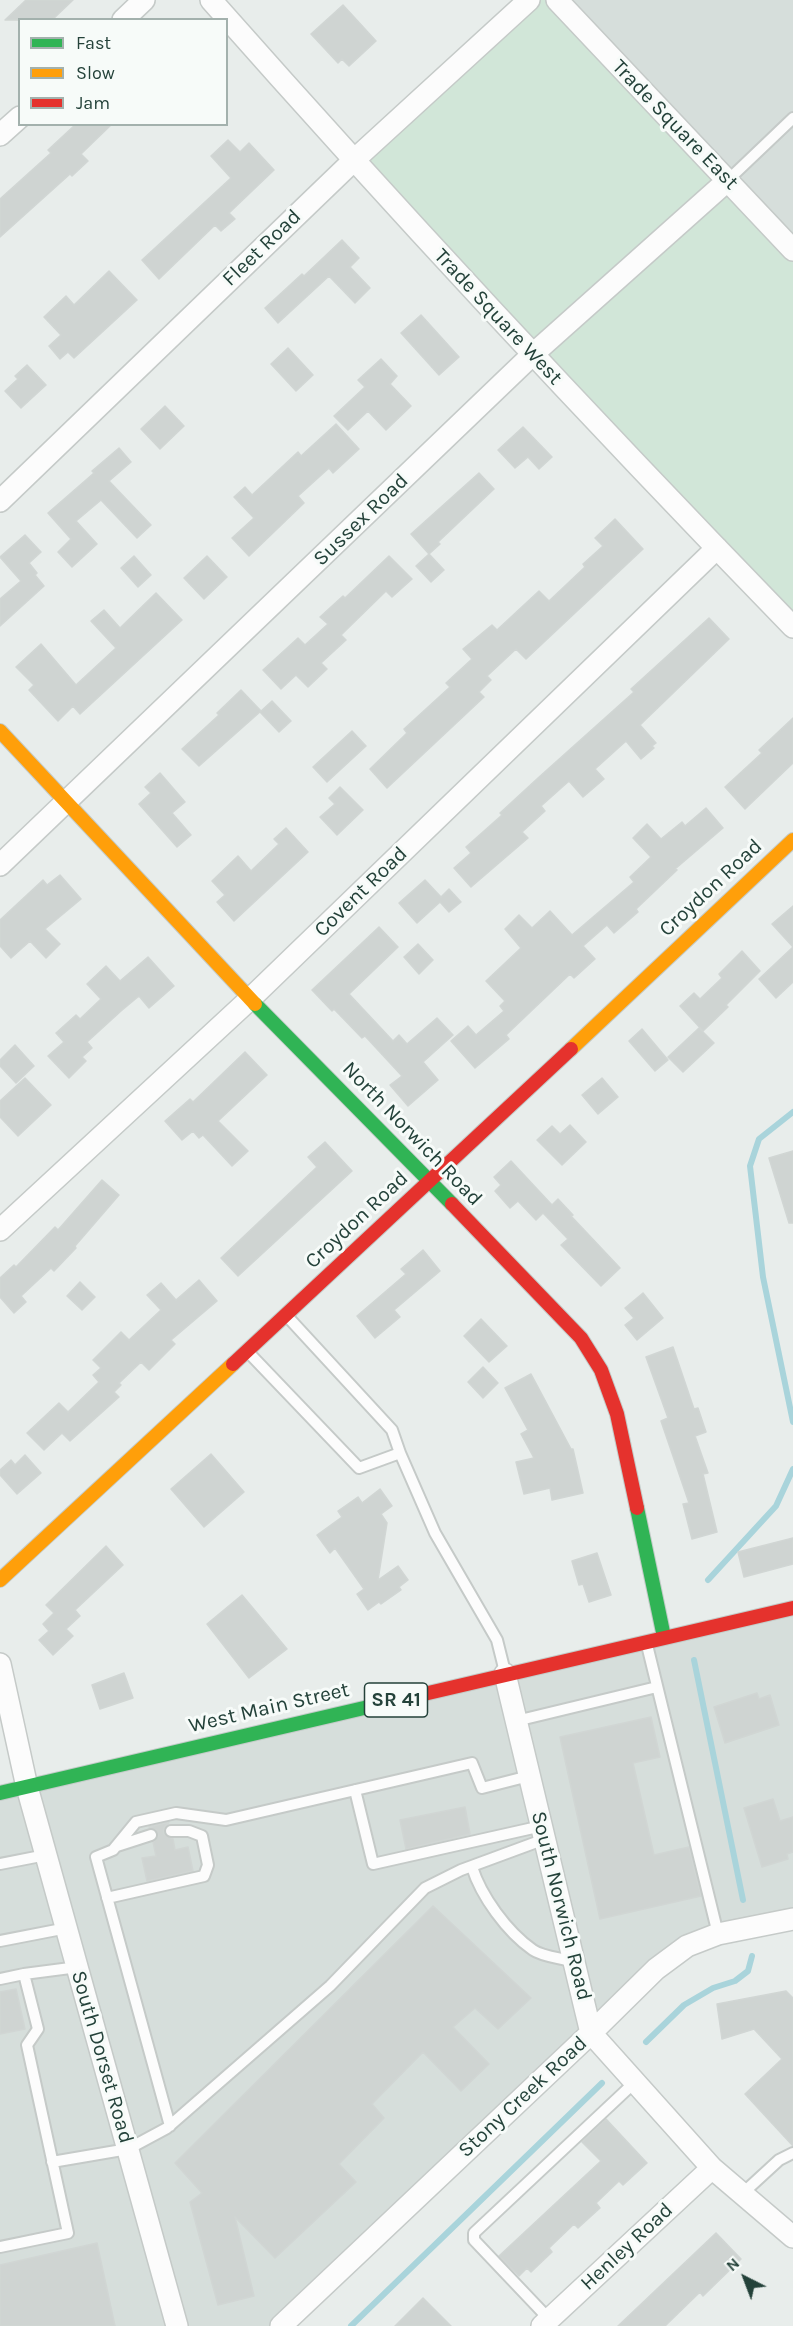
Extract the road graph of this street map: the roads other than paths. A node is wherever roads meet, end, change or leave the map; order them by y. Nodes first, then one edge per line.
1 (144, 0) edge
2 (211, 0) edge
3 (529, 0) edge
4 (557, 0) edge
5 (125, 18) edge
6 (227, 18) edge
7 (228, 19) edge
8 (793, 118) edge
9 (18, 119) edge
10 (0, 135) edge
11 (353, 161) junction
12 (727, 181) junction
13 (793, 250) edge
14 (532, 355) junction
15 (0, 501) edge
16 (717, 548) junction
17 (793, 627) edge
18 (0, 731) edge
19 (66, 803) junction
20 (793, 840) edge
21 (0, 865) edge
22 (250, 999) junction
23 (430, 1181) junction
24 (0, 1230) edge
25 (286, 1315) junction
26 (247, 1351) junction
27 (400, 1453) junction
28 (0, 1580) edge
29 (793, 1608) edge
30 (664, 1637) junction
31 (646, 1642) junction
32 (0, 1664) edge
33 (505, 1674) junction
34 (657, 1687) junction
35 (516, 1721) junction
36 (529, 1776) junction
37 (27, 1787) junction
38 (355, 1790) junction
39 (0, 1793) edge
40 (171, 1831) dead end
41 (543, 1832) junction
42 (151, 1835) dead end
43 (116, 1847) junction
44 (46, 1855) junction
45 (0, 1864) edge
46 (472, 1867) junction
47 (107, 1898) junction
48 (793, 1919) edge
49 (67, 1928) junction
50 (718, 1934) junction
51 (0, 1941) edge
52 (574, 1962) junction
53 (78, 1968) junction
54 (24, 1974) junction
55 (0, 1979) edge
56 (591, 2033) junction
57 (635, 2082) junction
58 (170, 2126) junction
59 (128, 2149) junction
60 (793, 2153) edge
61 (52, 2162) junction
62 (712, 2168) junction
63 (742, 2194) junction
64 (793, 2237) edge
65 (0, 2247) edge
66 (546, 2323) edge
67 (177, 2326) edge
68 (280, 2326) edge

1 - 5 street
2 - 6 street, Trade Square West
3 - 11 street, Fleet Road
4 - 12 street, Trade Square East
7 - 11 street, Trade Square West
8 - 12 lane
9 - 10 street
11 - 14 street, Trade Square West
11 - 15 street, Fleet Road
12 - 13 street, Trade Square East
12 - 14 street, Sussex Road
14 - 16 street, Trade Square West
14 - 19 street, Sussex Road
16 - 17 street, Trade Square West
16 - 22 street, Covent Road
18 - 19 street, North Norwich Road
19 - 21 street, Sussex Road
19 - 22 street, North Norwich Road
20 - 23 street, Croydon Road
22 - 23 street, North Norwich Road
22 - 24 street, Covent Road
23 - 25 street, Croydon Road
23 - 30 street, North Norwich Road
25 - 26 street, Croydon Road
25 - 27 lane
26 - 27 lane
26 - 28 street, Croydon Road
27 - 33 lane
29 - 30 street, West Main Street / SR 41
30 - 31 street, West Main Street / SR 41
31 - 33 street, West Main Street / SR 41
31 - 34 lane
32 - 37 street, South Dorset Road
33 - 35 street, South Norwich Road
33 - 37 street, West Main Street / SR 41
34 - 35 lane
34 - 50 lane
35 - 36 street, South Norwich Road
36 - 38 lane
36 - 41 street, South Norwich Road
37 - 39 street, West Main Street / SR 41
37 - 44 street, South Dorset Road
38 - 41 lane
38 - 43 lane
40 - 47 lane
41 - 46 lane
41 - 52 street, South Norwich Road
42 - 43 lane
43 - 47 lane
44 - 45 lane
44 - 49 street, South Dorset Road
46 - 52 lane
46 - 58 lane
47 - 58 lane
48 - 50 street, Stony Creek Road
49 - 51 lane
49 - 53 street, South Dorset Road
50 - 56 street, Stony Creek Road
52 - 56 street, South Norwich Road
53 - 54 lane
53 - 59 street, South Dorset Road
54 - 55 lane
54 - 61 lane
56 - 57 street, South Norwich Road
56 - 68 street, Stony Creek Road
57 - 62 street, South Norwich Road
57 - 66 lane
58 - 59 lane
59 - 61 lane
59 - 67 street, South Dorset Road
60 - 63 lane
61 - 65 lane
62 - 63 street, South Norwich Road
62 - 66 street, Henley Road
63 - 64 street, South Norwich Road

